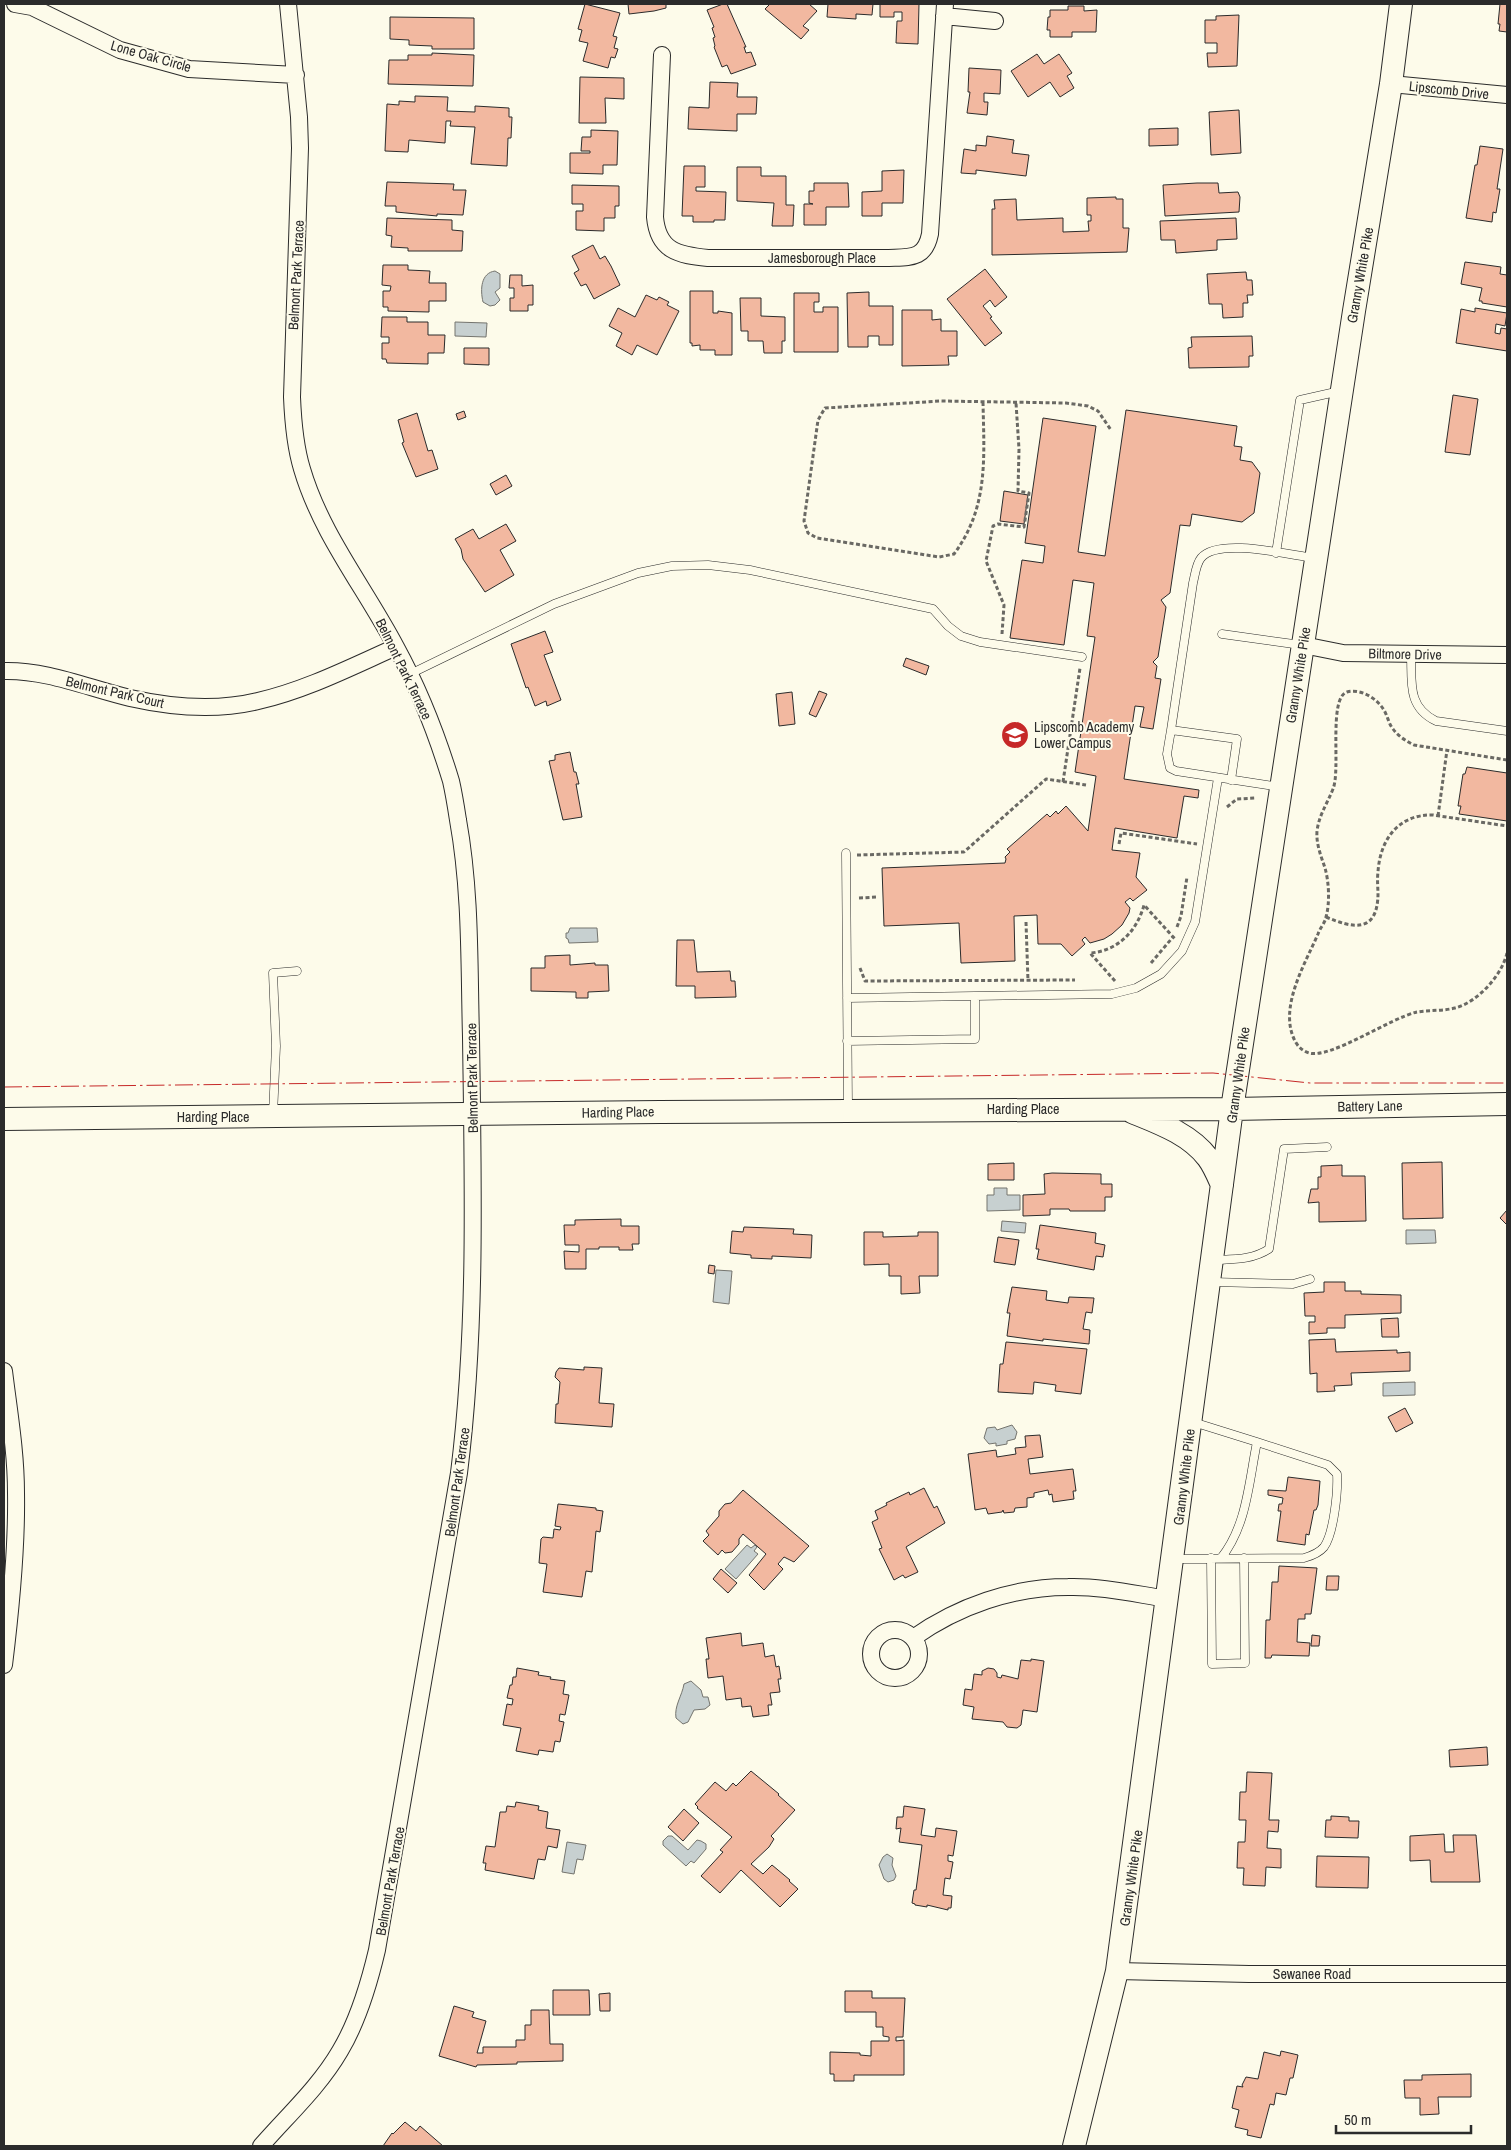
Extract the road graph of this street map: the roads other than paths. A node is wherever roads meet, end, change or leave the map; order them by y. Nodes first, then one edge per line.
1 (15, 4) edge
2 (288, 4) edge
3 (1401, 4) edge
4 (945, 10) edge
5 (995, 20) dead end
6 (662, 55) dead end
7 (296, 75) junction
8 (1391, 84) junction
9 (1507, 95) edge
10 (1342, 391) junction
11 (1276, 553) junction
12 (1316, 558) junction
13 (1222, 634) dead end
14 (1303, 646) junction
15 (396, 647) junction
16 (1411, 654) junction
17 (1507, 656) edge
18 (1082, 657) road end
19 (4, 672) edge
20 (410, 674) junction
21 (1171, 730) junction
22 (1507, 731) edge
23 (1218, 778) junction
24 (1231, 780) junction
25 (1281, 787) junction
26 (846, 854) road end
27 (297, 971) dead end
28 (975, 996) junction
29 (847, 998) junction
30 (848, 1041) junction
31 (1507, 1104) edge
32 (1122, 1108) junction
33 (1232, 1109) junction
34 (848, 1111) junction
35 (472, 1115) junction
36 (273, 1117) junction
37 (4, 1119) edge
38 (1327, 1147) dead end
39 (1222, 1185) junction
40 (1211, 1271) junction
41 (1310, 1278) dead end
42 (4, 1371) edge
43 (1191, 1422) junction
44 (1257, 1442) junction
45 (1211, 1558) junction
46 (1221, 1558) junction
47 (1244, 1558) junction
48 (1173, 1559) junction
49 (1168, 1599) junction
50 (913, 1638) dead end
51 (4, 1665) edge
52 (1117, 1971) junction
53 (1507, 1974) edge
54 (261, 2146) edge
55 (1074, 2146) edge

1 - 7 street, Lone Oak Circle
2 - 7 street, Belmont Park Terrace
3 - 8 main road, Granny White Pike
4 - 5 street
4 - 6 street, Jamesborough Place
7 - 15 street, Belmont Park Terrace
8 - 9 street, Lipscomb Drive
8 - 10 main road, Granny White Pike
10 - 11 lane
10 - 12 main road, Granny White Pike
11 - 12 lane
11 - 21 lane
12 - 14 main road, Granny White Pike
13 - 14 lane
14 - 16 street, Biltmore Drive
14 - 25 main road, Granny White Pike
15 - 19 street, Belmont Park Court
15 - 20 street, Belmont Park Terrace
16 - 17 street, Biltmore Drive
16 - 22 lane
18 - 20 lane
20 - 35 street, Belmont Park Terrace
21 - 23 lane
21 - 24 lane
23 - 24 lane
23 - 28 lane
24 - 25 lane
25 - 33 main road, Granny White Pike
26 - 29 lane
27 - 36 lane
28 - 29 lane
28 - 30 lane
29 - 30 lane
30 - 34 lane
31 - 33 main road, Battery Lane
32 - 33 main road, Harding Place
32 - 34 main road, Harding Place
32 - 39 main road
33 - 39 main road, Granny White Pike
34 - 35 main road, Harding Place
35 - 36 main road, Harding Place
35 - 54 street, Belmont Park Terrace
36 - 37 main road, Harding Place
38 - 40 lane
39 - 40 main road, Granny White Pike
40 - 41 lane
40 - 43 main road, Granny White Pike
42 - 51 street
43 - 44 lane
43 - 48 main road, Granny White Pike
44 - 46 lane
44 - 47 lane
45 - 46 lane
45 - 47 lane
45 - 48 lane
46 - 47 lane
48 - 49 main road, Granny White Pike
49 - 50 street
49 - 52 main road, Granny White Pike
52 - 53 street, Sewanee Road
52 - 55 main road, Granny White Pike

